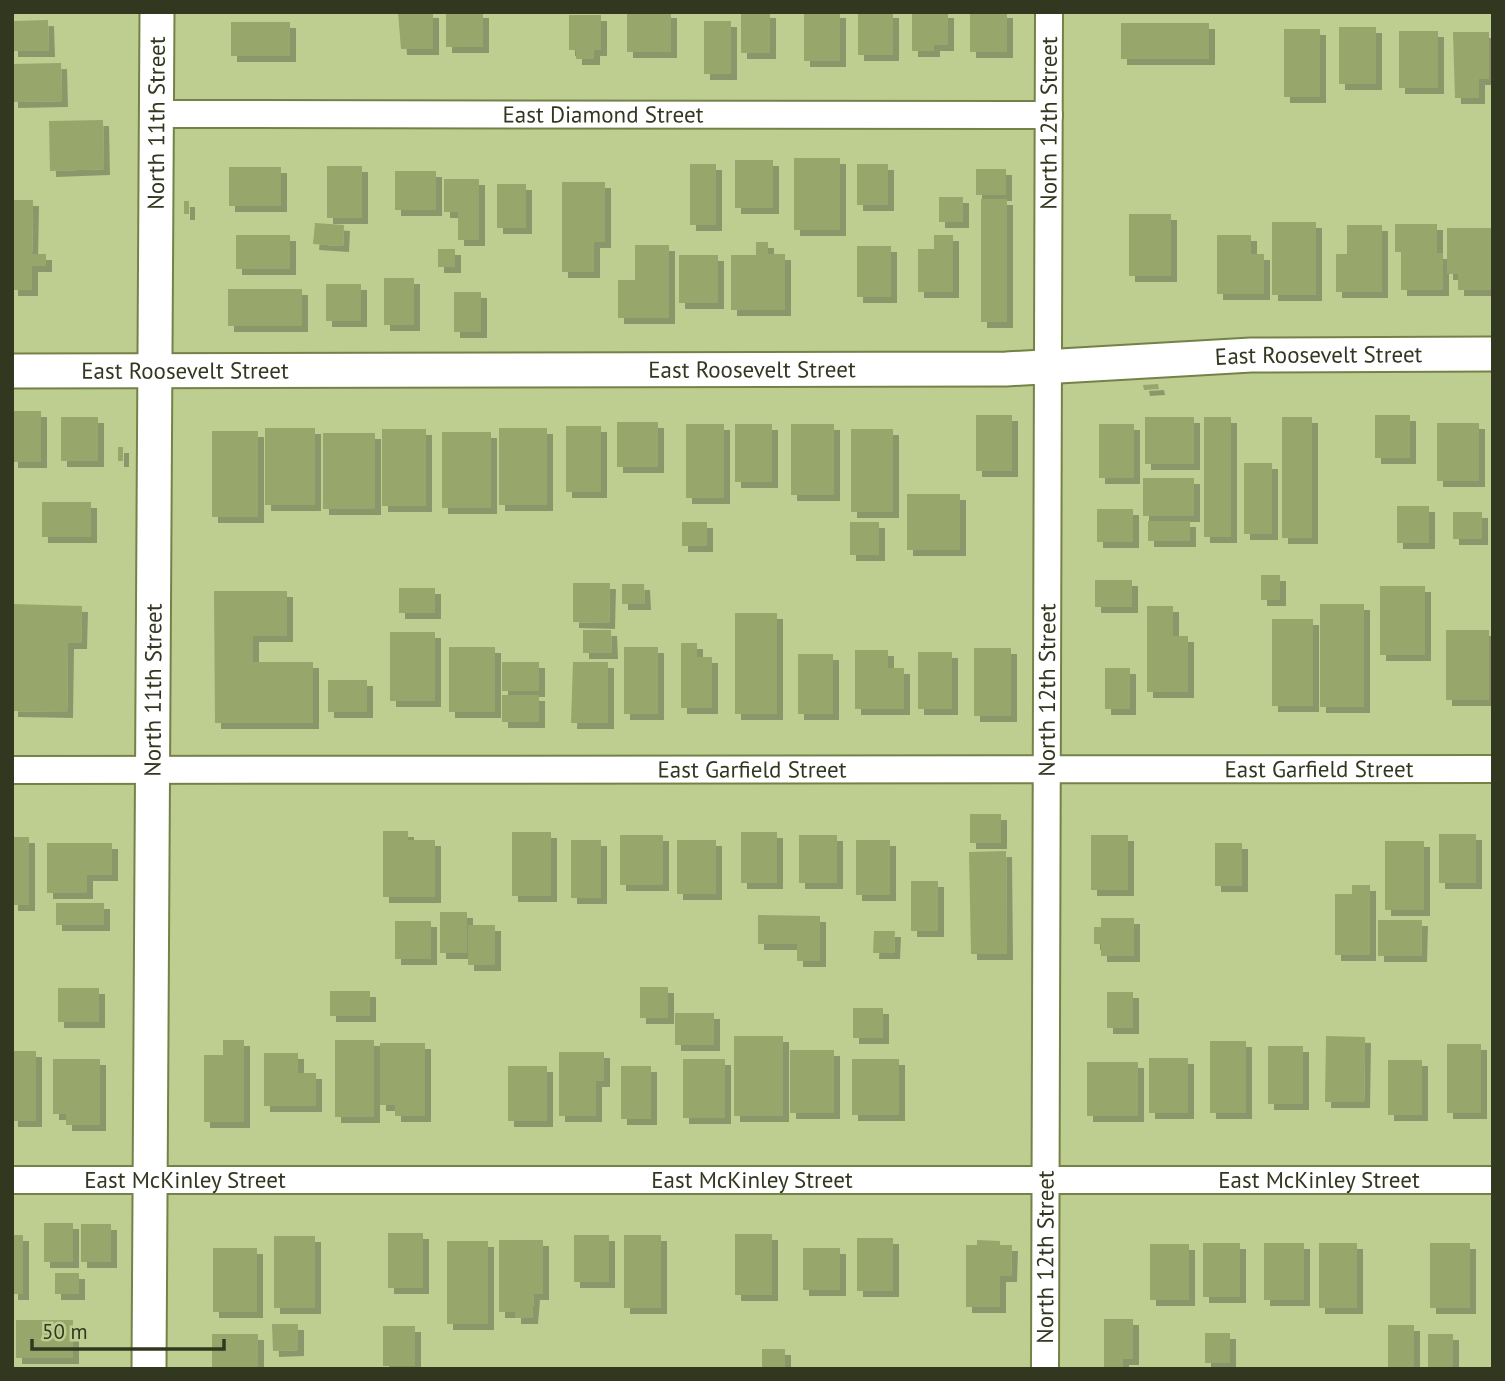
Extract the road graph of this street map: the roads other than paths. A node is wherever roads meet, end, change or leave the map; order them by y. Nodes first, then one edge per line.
1 (157, 12) edge
2 (1049, 12) edge
3 (156, 114) junction
4 (1049, 115) junction
5 (1493, 354) edge
6 (1048, 367) junction
7 (12, 371) edge
8 (155, 371) junction
9 (152, 769) junction
10 (1493, 769) edge
11 (12, 770) edge
12 (1047, 771) junction
13 (12, 1180) edge
14 (151, 1180) junction
15 (1493, 1180) edge
16 (1046, 1182) junction
17 (149, 1369) edge
18 (1045, 1369) edge

1 - 3 street, North 11th Street
2 - 4 street, North 12th Street
3 - 4 street, East Diamond Street
3 - 8 street, North 11th Street
4 - 6 street, North 12th Street
5 - 6 street, East Roosevelt Street
6 - 8 street, East Roosevelt Street
6 - 12 street, North 12th Street
7 - 8 street, East Roosevelt Street
8 - 9 street, North 11th Street
9 - 11 street, East Garfield Street
9 - 12 street, East Garfield Street
9 - 14 street, North 11th Street
10 - 12 street, East Garfield Street
12 - 16 street, North 12th Street
13 - 14 street, East McKinley Street
14 - 16 street, East McKinley Street
14 - 17 street, North 11th Street
15 - 16 street, East McKinley Street
16 - 18 street, North 12th Street

